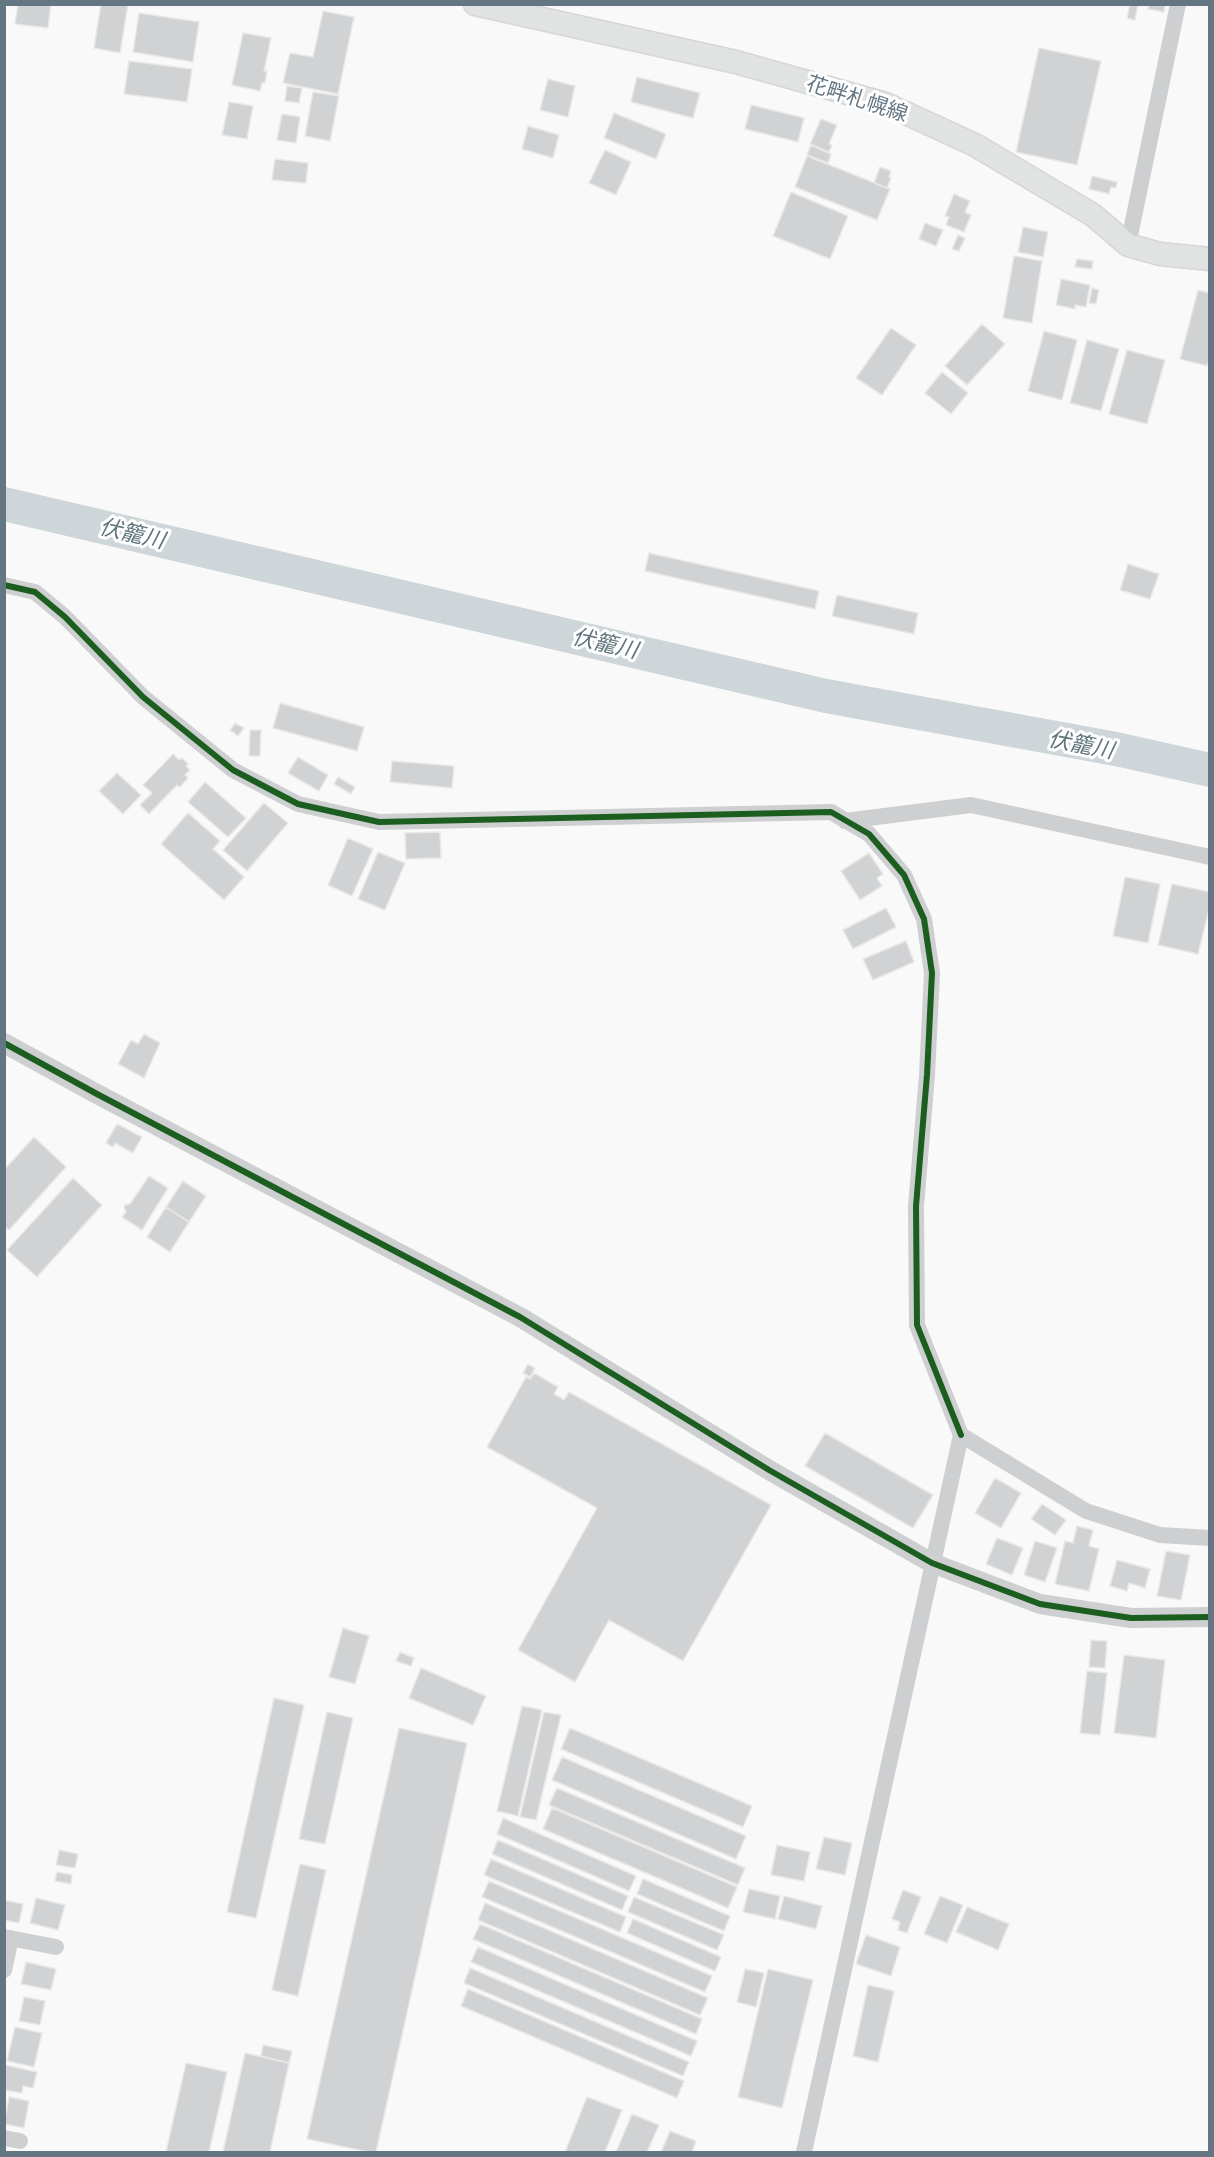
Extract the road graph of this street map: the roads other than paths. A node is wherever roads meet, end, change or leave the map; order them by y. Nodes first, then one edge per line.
1 (475, 4) edge
2 (1178, 4) edge
3 (1128, 245) junction
4 (1209, 259) edge
5 (4, 585) edge
6 (845, 821) junction
7 (1209, 857) edge
8 (4, 1043) edge
9 (961, 1435) junction
10 (1209, 1538) edge
11 (932, 1563) junction
12 (1209, 1617) edge
13 (8, 1938) edge
14 (56, 1947) dead end
15 (4, 1971) edge
16 (804, 2152) edge

1 - 3 main road, 花畔札幌線
2 - 3 street
3 - 4 main road, 花畔札幌線
5 - 6 street
6 - 7 street
6 - 9 street
8 - 11 street
9 - 10 street
9 - 11 street
11 - 12 street
11 - 16 street
13 - 14 street
13 - 15 street

